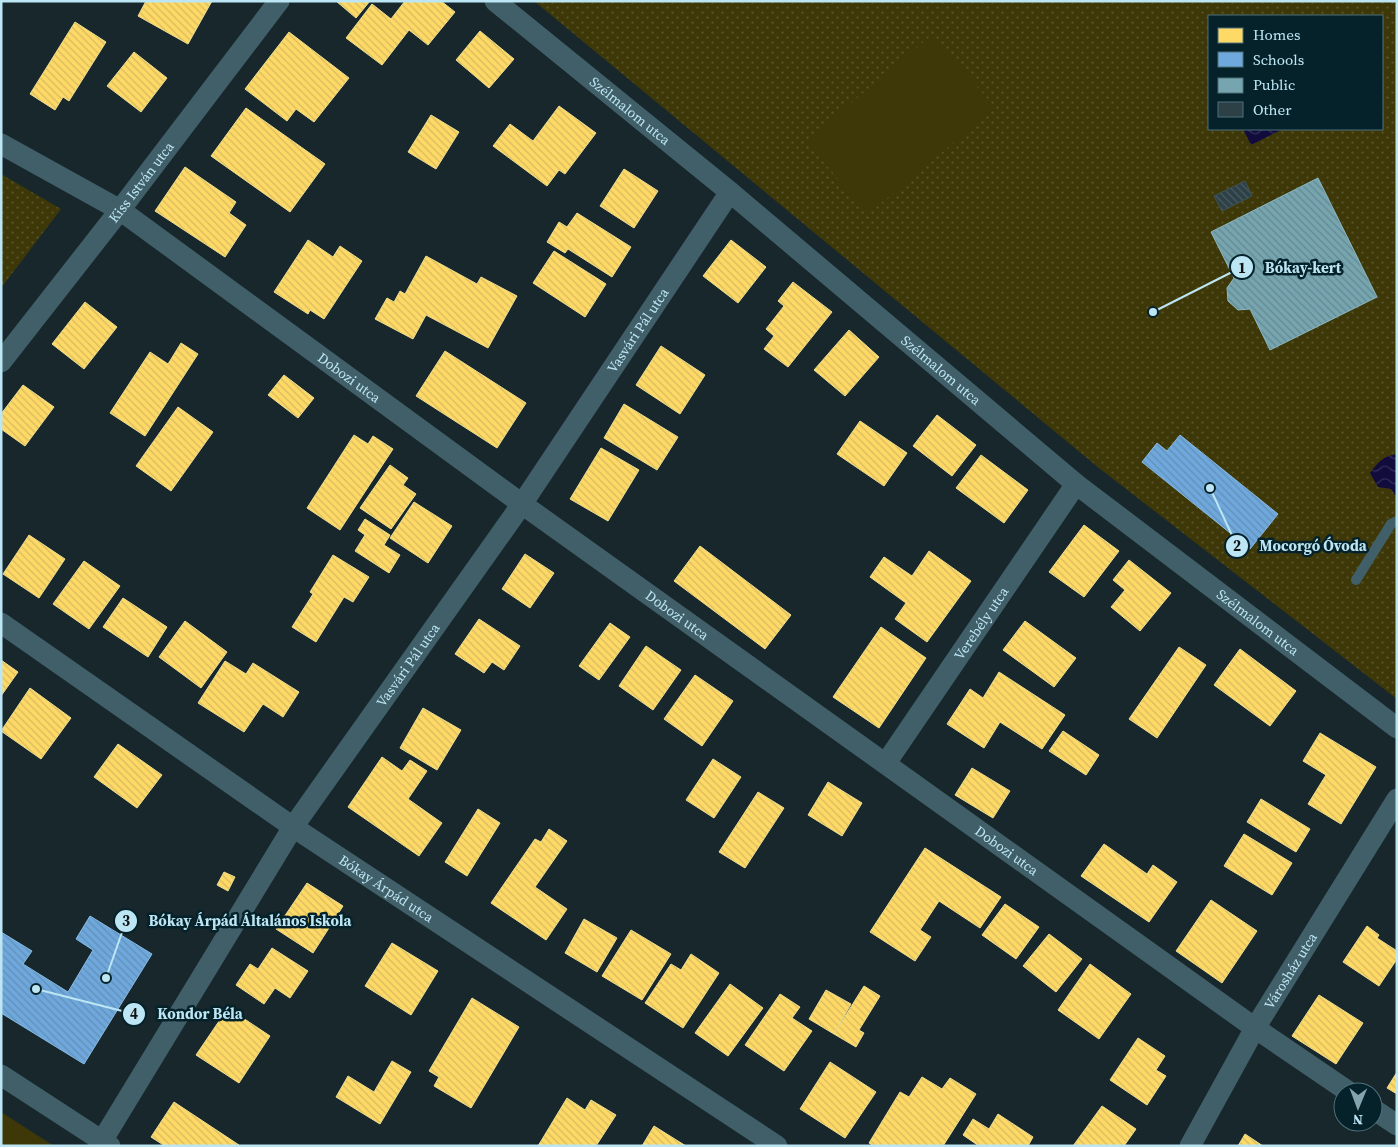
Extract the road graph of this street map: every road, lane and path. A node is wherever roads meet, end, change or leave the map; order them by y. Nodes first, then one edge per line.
1 (279, 1) edge
2 (495, 1) edge
3 (1, 144) edge
4 (730, 192) junction
5 (120, 210) junction
6 (1, 362) edge
7 (1076, 484) junction
8 (522, 504) junction
9 (1397, 521) edge
10 (1356, 580) dead end
11 (1, 623) edge
12 (1397, 728) edge
13 (886, 763) junction
14 (1397, 800) edge
15 (293, 827) junction
16 (1255, 1028) junction
17 (1, 1075) edge
18 (1334, 1082) edge
19 (1383, 1116) edge
20 (1397, 1125) edge
21 (103, 1144) edge
22 (777, 1146) edge
23 (1190, 1146) edge

1 - 5 street, Kiss István utca
2 - 4 street, Szélmalom utca
3 - 5 street, Dobozi utca
4 - 7 street, Szélmalom utca
4 - 8 street, Vasvári Pál utca
5 - 6 street, Kiss István utca
5 - 8 street, Dobozi utca
7 - 12 street, Szélmalom utca
7 - 13 street, Verebély utca
8 - 13 street, Dobozi utca
8 - 15 street, Vasvári Pál utca
9 - 10 lane
11 - 15 street, Bókay Árpád utca
13 - 16 street, Dobozi utca
14 - 16 street, Városház utca
15 - 21 street, Vasvári Pál utca
15 - 22 street, Bókay Árpád utca
16 - 18 street, Dobozi utca
16 - 23 street, Városház utca
17 - 21 street
19 - 20 street

